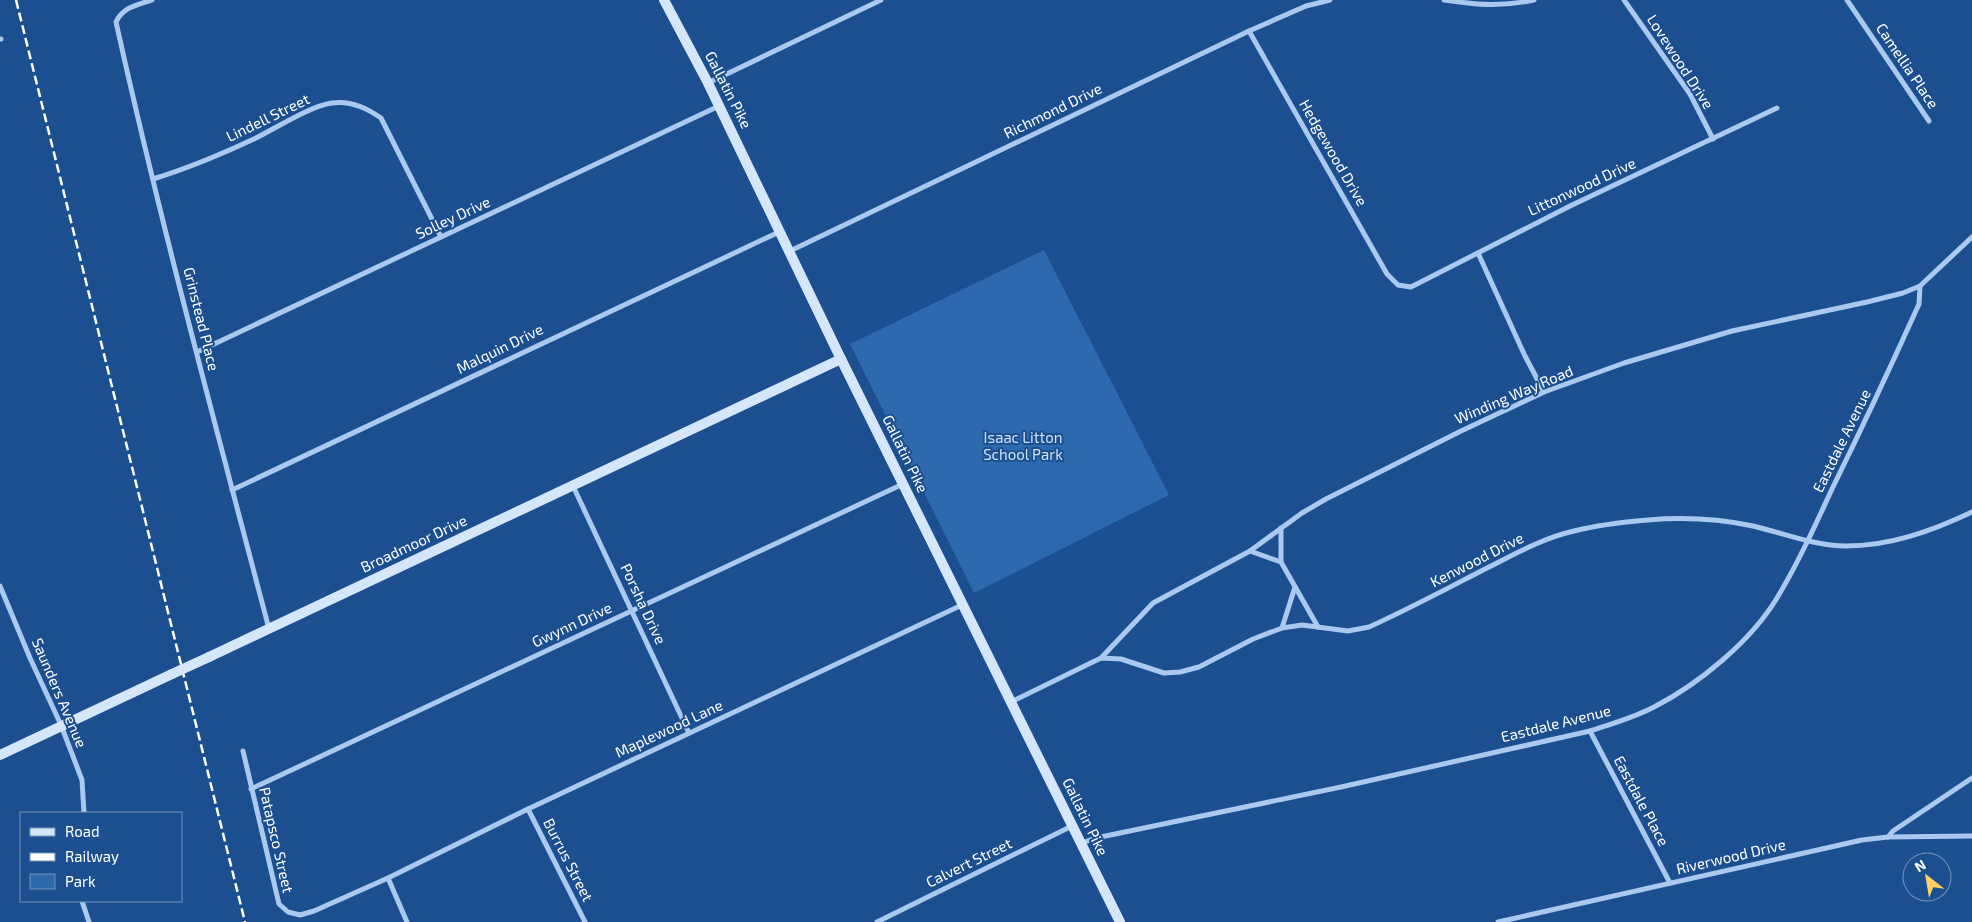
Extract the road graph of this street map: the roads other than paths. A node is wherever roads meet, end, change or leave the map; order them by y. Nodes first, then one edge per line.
1 (152, 0) edge
2 (664, 0) edge
3 (881, 0) edge
4 (1330, 0) edge
5 (1444, 0) edge
6 (1534, 0) edge
7 (1624, 0) edge
8 (1848, 0) edge
9 (1249, 31) junction
10 (708, 83) junction
11 (720, 106) junction
12 (1777, 108) dead end
13 (1929, 121) dead end
14 (1713, 139) junction
15 (153, 179) junction
16 (780, 232) junction
17 (441, 237) junction
18 (1972, 237) edge
19 (790, 251) junction
20 (1478, 253) junction
21 (1398, 285) joint
22 (1920, 286) junction
23 (197, 352) junction
24 (841, 358) junction
25 (1544, 392) junction
26 (903, 484) junction
27 (573, 486) junction
28 (232, 490) junction
29 (1972, 512) edge
30 (1281, 528) junction
31 (1808, 540) junction
32 (1250, 551) junction
33 (1281, 562) junction
34 (0, 586) edge
35 (1295, 586) junction
36 (962, 606) junction
37 (633, 611) junction
38 (1318, 627) junction
39 (269, 628) junction
40 (1282, 628) junction
41 (1102, 658) junction
42 (1011, 702) junction
43 (61, 725) junction
44 (1590, 731) junction
45 (689, 732) junction
46 (243, 751) dead end
47 (0, 755) edge
48 (1972, 778) edge
49 (251, 788) junction
50 (528, 809) junction
51 (84, 812) edge
52 (1072, 826) junction
53 (1972, 836) edge
54 (1888, 837) junction
55 (1082, 844) junction
56 (388, 878) junction
57 (1670, 883) junction
58 (82, 902) edge
59 (89, 922) edge
60 (407, 922) edge
61 (585, 922) edge
62 (877, 922) edge
63 (1120, 922) edge
64 (1498, 922) edge

1 - 15 street, Grinstead Place
2 - 10 main road, Gallatin Pike
3 - 10 street
4 - 9 street, Richmond Drive
5 - 6 street
7 - 14 street, Lovewood Drive
8 - 13 street, Camellia Place
9 - 19 street, Richmond Drive
9 - 21 street, Hedgewood Drive
10 - 11 main road, Gallatin Pike
11 - 16 main road, Gallatin Pike
11 - 17 street, Solley Drive
12 - 14 street, Littonwood Drive
14 - 20 street, Littonwood Drive
15 - 17 street, Lindell Street
15 - 23 street, Grinstead Place
16 - 19 main road, Gallatin Pike
16 - 28 street, Malquin Drive
17 - 23 street, Solley Drive
18 - 22 street, Winding Way Road
19 - 24 main road, Gallatin Pike
20 - 21 street, Littonwood Drive
20 - 25 street
22 - 25 street, Winding Way Road
22 - 31 street, Eastdale Avenue
23 - 28 street, Grinstead Place
24 - 26 main road, Gallatin Pike
24 - 27 main road, Broadmoor Drive
25 - 30 street, Winding Way Road
26 - 36 main road, Gallatin Pike
26 - 37 street, Gwynn Drive
27 - 37 street, Porsha Drive
27 - 39 main road, Broadmoor Drive
28 - 39 street, Grinstead Place
29 - 31 street, Kenwood Drive
30 - 32 street, Winding Way Road
30 - 33 street
31 - 38 street, Kenwood Drive
31 - 44 street, Eastdale Avenue
32 - 33 street
32 - 41 street, Winding Way Road
33 - 35 street
34 - 43 street, Saunders Avenue
35 - 38 street
35 - 40 street
36 - 42 main road, Gallatin Pike
36 - 45 street, Maplewood Lane
37 - 45 street, Porsha Drive
37 - 49 street, Gwynn Drive
38 - 40 street, Kenwood Drive
39 - 43 main road, Broadmoor Drive, bridge
40 - 41 street, Kenwood Drive
41 - 42 street
42 - 52 main road, Gallatin Pike
43 - 47 main road, Broadmoor Drive
43 - 51 street, Saunders Avenue
44 - 55 street, Eastdale Avenue
44 - 57 street, Eastdale Place
45 - 50 street, Maplewood Lane
46 - 49 street, Patapsco Street
48 - 54 street
49 - 56 street, Patapsco Street
50 - 56 street, Maplewood Lane
50 - 61 street, Burrus Street
52 - 55 main road, Gallatin Pike
52 - 62 street, Calvert Street
53 - 54 street, Riverwood Drive
54 - 57 street, Riverwood Drive
55 - 63 main road, Gallatin Pike
56 - 60 street
57 - 64 street, Riverwood Drive
58 - 59 street

